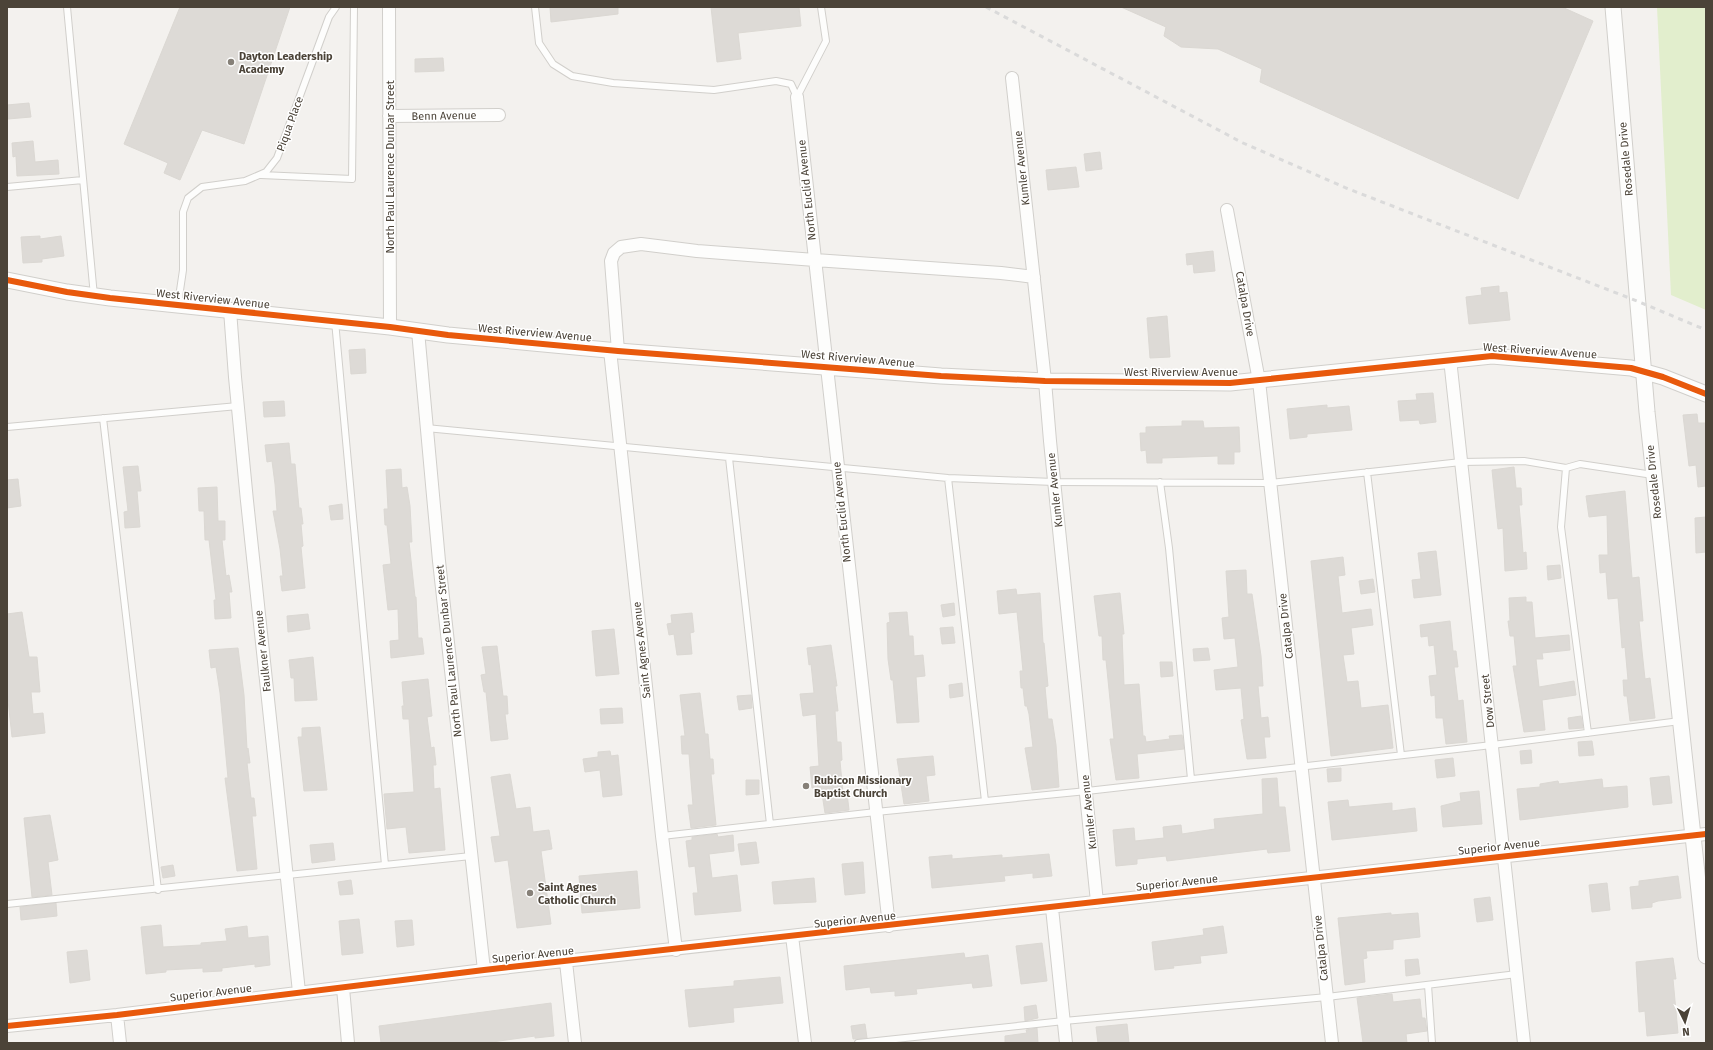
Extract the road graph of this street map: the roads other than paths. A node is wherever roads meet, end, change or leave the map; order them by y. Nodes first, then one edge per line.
1 (67, 7) edge
2 (336, 7) edge
3 (354, 7) edge
4 (389, 7) edge
5 (535, 7) edge
6 (821, 7) edge
7 (1613, 7) edge
8 (1012, 78) dead end
9 (797, 97) junction
10 (499, 115) dead end
11 (389, 116) junction
12 (259, 175) junction
13 (83, 180) junction
14 (7, 187) edge
15 (1227, 210) dead end
16 (814, 260) junction
17 (1034, 277) junction
18 (7, 280) edge
19 (94, 296) junction
20 (178, 306) junction
21 (230, 310) junction
22 (335, 321) junction
23 (390, 327) junction
24 (418, 331) junction
25 (614, 350) junction
26 (1450, 359) junction
27 (828, 366) junction
28 (1643, 371) junction
29 (1045, 381) junction
30 (1259, 381) junction
31 (1706, 394) edge
32 (238, 406) junction
33 (103, 418) junction
34 (7, 427) edge
35 (426, 428) junction
36 (621, 448) junction
37 (729, 458) junction
38 (1461, 462) junction
39 (837, 468) junction
40 (1566, 468) junction
41 (1367, 472) junction
42 (1654, 475) junction
43 (948, 478) junction
44 (1054, 482) junction
45 (1160, 482) junction
46 (1270, 483) junction
47 (1681, 721) junction
48 (1588, 733) junction
49 (1492, 745) junction
50 (1401, 755) junction
51 (1302, 766) junction
52 (1191, 779) junction
53 (1087, 791) junction
54 (985, 801) junction
55 (876, 812) junction
56 (770, 824) junction
57 (1699, 835) edge
58 (662, 836) junction
59 (471, 856) junction
60 (1504, 857) junction
61 (385, 865) junction
62 (287, 875) junction
63 (1313, 878) junction
64 (158, 890) junction
65 (1097, 902) junction
66 (7, 904) edge
67 (1052, 908) junction
68 (1704, 924) edge
69 (889, 926) junction
70 (792, 936) junction
71 (676, 950) junction
72 (1706, 956) edge
73 (566, 962) junction
74 (484, 970) junction
75 (1517, 974) junction
76 (1428, 985) junction
77 (343, 988) junction
78 (299, 992) junction
79 (1327, 997) junction
80 (117, 1015) junction
81 (1064, 1021) junction
82 (7, 1026) edge
83 (120, 1043) edge
84 (348, 1043) edge
85 (575, 1043) edge
86 (805, 1043) edge
87 (858, 1043) edge
88 (1066, 1043) edge
89 (1332, 1043) edge
90 (1432, 1043) edge
91 (1524, 1043) edge

1 - 13 lane
2 - 12 lane, Piqua Place
3 - 12 lane
4 - 11 street, North Paul Laurence Dunbar Street
5 - 9 lane
6 - 9 lane
7 - 28 street, Rosedale Drive
8 - 17 street, Kumler Avenue
9 - 16 street, North Euclid Avenue
10 - 11 street, Benn Avenue
11 - 23 street, North Paul Laurence Dunbar Street
12 - 20 lane, Piqua Place
13 - 14 lane
13 - 19 lane
15 - 30 street, Catalpa Drive
16 - 17 street, Saint Agnes Avenue
16 - 25 street, Saint Agnes Avenue
16 - 27 street, North Euclid Avenue
17 - 29 street, Kumler Avenue
18 - 19 street, West Riverview Avenue
19 - 20 street, West Riverview Avenue
20 - 21 street, West Riverview Avenue
21 - 22 street, West Riverview Avenue
21 - 32 street, Faulkner Avenue
22 - 23 street, West Riverview Avenue
22 - 61 lane
23 - 24 street, West Riverview Avenue
24 - 25 street, West Riverview Avenue
24 - 35 street, North Paul Laurence Dunbar Street
25 - 27 street, West Riverview Avenue
25 - 36 street, Saint Agnes Avenue
26 - 28 street, West Riverview Avenue
26 - 30 street, West Riverview Avenue
26 - 38 street, Dow Street
27 - 29 street, West Riverview Avenue
27 - 39 street, North Euclid Avenue
28 - 31 street, West Riverview Avenue
28 - 42 street, Rosedale Drive
29 - 30 street, West Riverview Avenue
29 - 44 street, Kumler Avenue
30 - 46 street, Catalpa Drive
32 - 33 lane
32 - 62 street, Faulkner Avenue
33 - 34 lane
33 - 64 lane
35 - 36 lane
35 - 59 street, North Paul Laurence Dunbar Street
36 - 37 lane
36 - 58 street, Saint Agnes Avenue
37 - 39 lane
37 - 56 lane
38 - 40 lane
38 - 41 lane
38 - 49 street, Dow Street
39 - 43 lane
39 - 55 street, North Euclid Avenue
40 - 42 lane
40 - 48 lane
41 - 46 lane
41 - 50 lane
42 - 47 street, Rosedale Drive
43 - 44 lane
43 - 54 lane
44 - 45 lane
44 - 53 street, Kumler Avenue
45 - 46 lane
45 - 52 lane
46 - 51 street, Catalpa Drive
47 - 48 lane
47 - 57 street, Rosedale Drive
48 - 49 lane
49 - 50 lane
49 - 60 street, Dow Street
50 - 51 lane
51 - 52 lane
51 - 63 street, Catalpa Drive
52 - 53 lane
53 - 54 lane
53 - 65 street, Kumler Avenue
54 - 55 lane
55 - 56 lane
55 - 69 street, North Euclid Avenue
56 - 58 lane
57 - 60 street, Superior Avenue
57 - 68 street, Rosedale Drive
58 - 71 street, Saint Agnes Avenue
59 - 61 lane
59 - 74 street, North Paul Laurence Dunbar Street
60 - 63 street, Superior Avenue
60 - 75 street, Dow Street
61 - 62 lane
62 - 64 lane
62 - 78 street, Faulkner Avenue
63 - 65 street, Superior Avenue
63 - 79 street, Catalpa Drive
64 - 66 lane
65 - 67 street, Superior Avenue
67 - 69 street, Superior Avenue
67 - 81 street
68 - 72 street, Rosedale Drive
69 - 70 street, Superior Avenue
70 - 71 street, Superior Avenue
70 - 86 street
71 - 73 street, Superior Avenue
73 - 74 street, Superior Avenue
73 - 85 street
74 - 77 street, Superior Avenue
75 - 76 lane
75 - 91 street, Dow Street
76 - 79 lane
76 - 90 lane
77 - 78 street, Superior Avenue
77 - 84 street
78 - 80 street, Superior Avenue
79 - 81 lane
79 - 89 street, Catalpa Drive
80 - 82 street, Superior Avenue
80 - 83 street
81 - 87 lane
81 - 88 street

